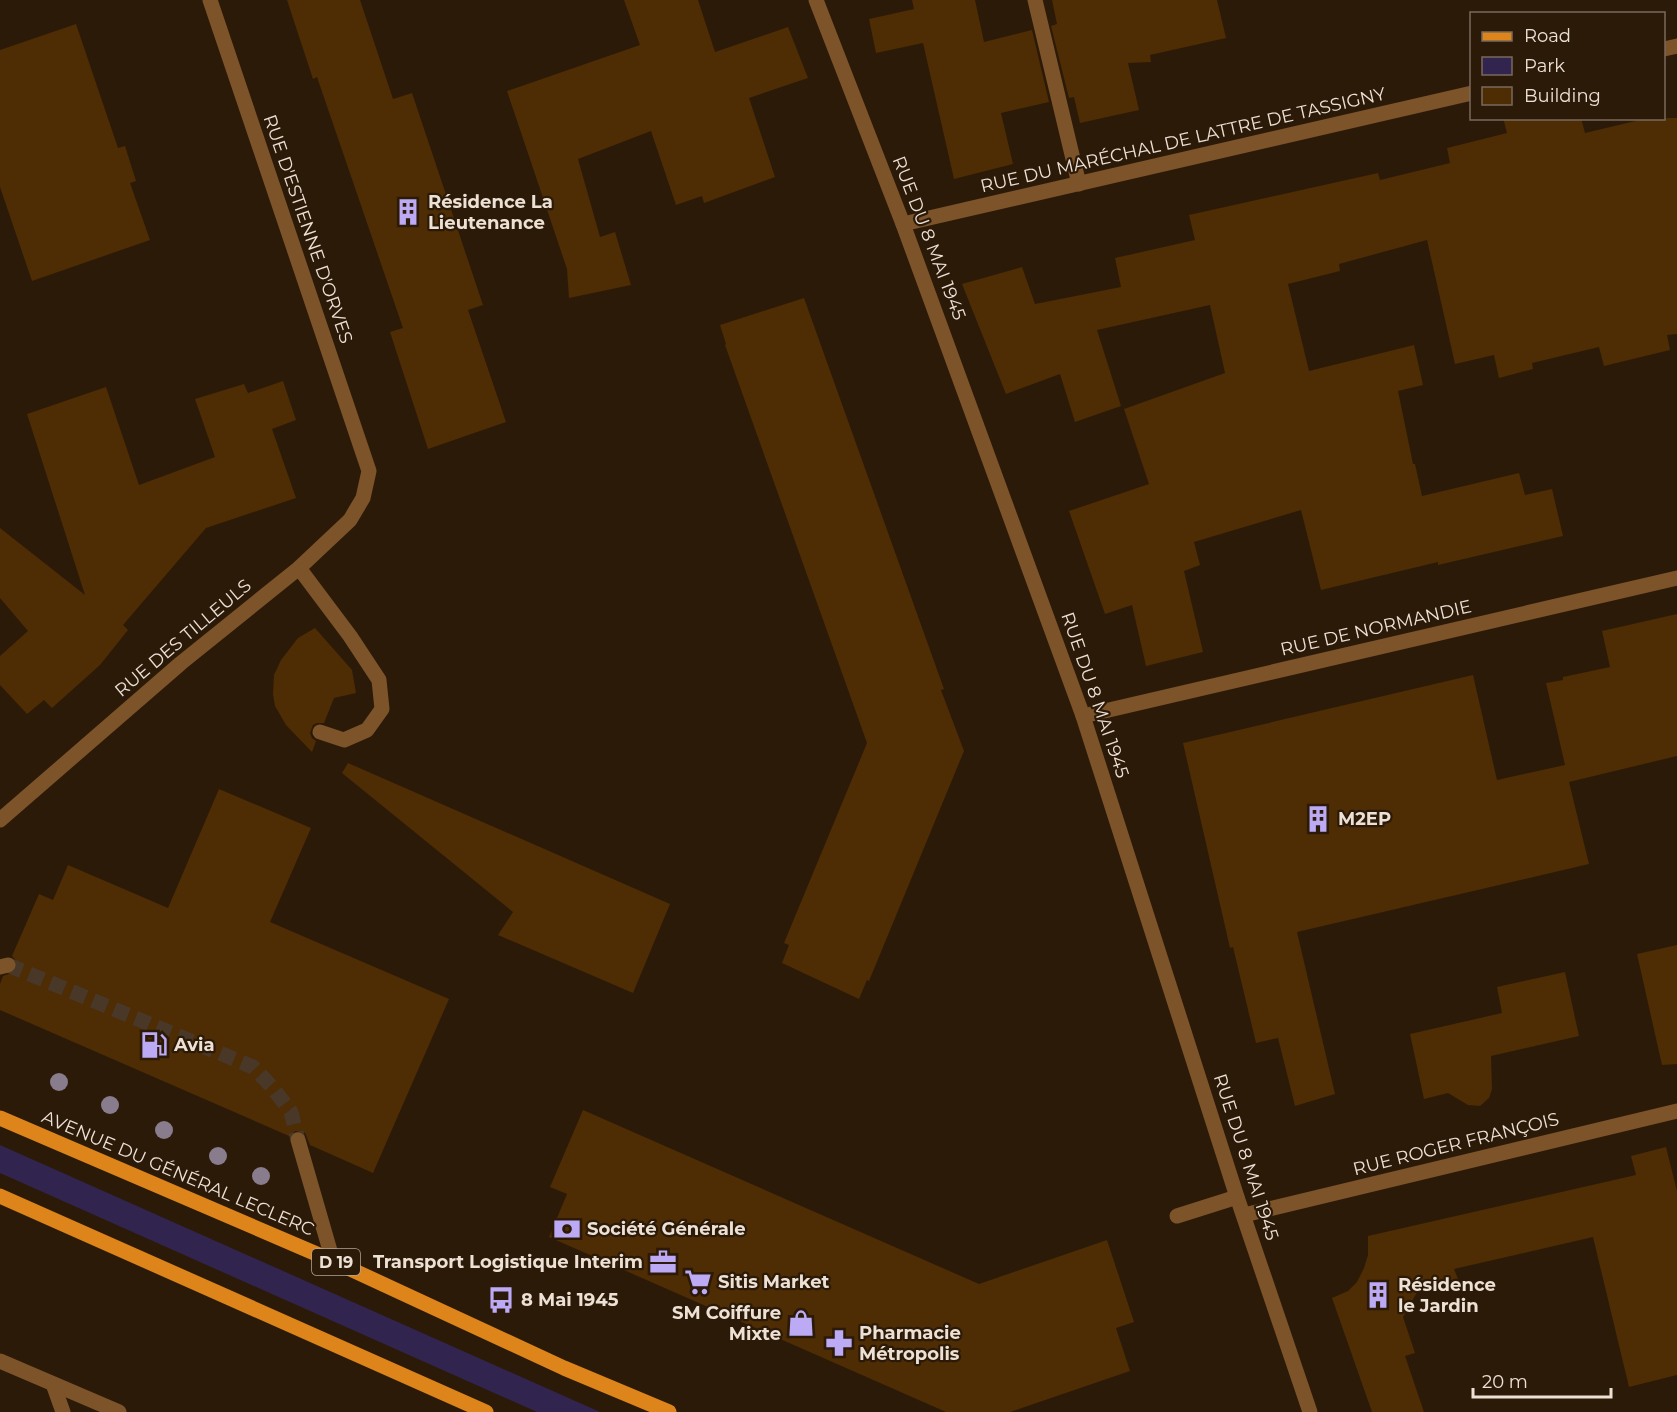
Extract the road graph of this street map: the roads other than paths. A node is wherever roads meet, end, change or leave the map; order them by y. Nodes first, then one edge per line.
1 (210, 0) edge
2 (816, 0) edge
3 (1035, 0) edge
4 (1470, 93) edge
5 (1079, 184) junction
6 (903, 224) junction
7 (369, 471) joint
8 (298, 568) junction
9 (1677, 578) edge
10 (1083, 716) junction
11 (320, 732) dead end
12 (0, 820) edge
13 (1677, 1111) edge
14 (0, 1118) edge
15 (298, 1140) tunnel mouth
16 (0, 1196) edge
17 (1238, 1197) junction
18 (1244, 1215) junction
19 (1177, 1216) dead end
20 (333, 1261) junction
21 (0, 1361) edge
22 (53, 1384) junction
23 (63, 1412) edge
24 (119, 1412) edge
25 (486, 1412) edge
26 (669, 1412) edge
27 (1310, 1412) edge

1 - 7 street, RUE D'ESTIENNE D'ORVES
2 - 6 street, RUE DU 8 MAI 1945
3 - 5 street
4 - 5 street, RUE DU MARÉCHAL DE LATTRE DE TASSIGNY
5 - 6 street, RUE DU MARÉCHAL DE LATTRE DE TASSIGNY
6 - 10 street, RUE DU 8 MAI 1945
7 - 8 street, RUE DES TILLEULS
8 - 11 street
8 - 12 street, RUE DES TILLEULS
9 - 10 street, RUE DE NORMANDIE
10 - 17 street, RUE DU 8 MAI 1945
13 - 18 street, RUE ROGER FRANÇOIS
14 - 20 main road, AVENUE DU GÉNÉRAL LECLERC / D 19
15 - 20 street
16 - 25 main road
17 - 18 street, RUE DU 8 MAI 1945
17 - 19 street
18 - 27 street, RUE DU 8 MAI 1945
20 - 26 main road, AVENUE DU GÉNÉRAL LECLERC / D 19
21 - 22 street
22 - 23 street
22 - 24 street

